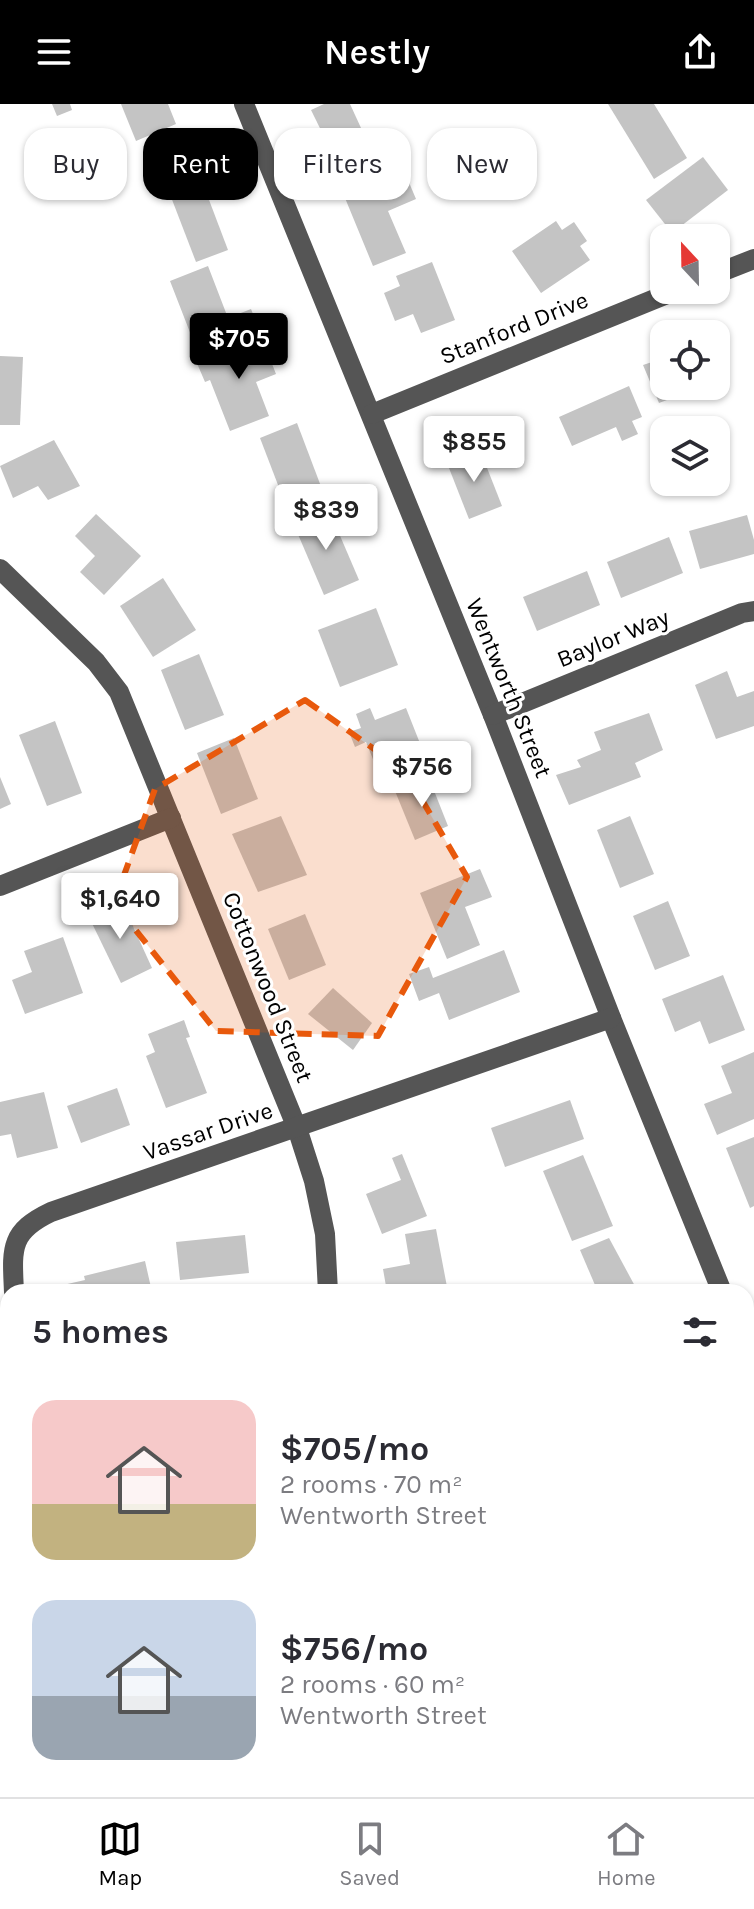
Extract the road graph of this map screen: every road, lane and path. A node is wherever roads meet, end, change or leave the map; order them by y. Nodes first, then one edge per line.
1 (244, 104) edge
2 (754, 259) edge
3 (730, 268) edge
4 (650, 301) edge
5 (372, 414) junction
6 (0, 569) edge
7 (754, 611) edge
8 (493, 715) junction
9 (171, 818) junction
10 (0, 886) edge
11 (611, 1018) junction
12 (297, 1128) junction
13 (14, 1284) edge
14 (328, 1284) edge
15 (719, 1284) edge

1 - 5 street, Wentworth Street
2 - 3 street
4 - 5 street, Stanford Drive
5 - 8 street, Wentworth Street
6 - 9 street, Cottonwood Street
7 - 8 street, Baylor Way
8 - 11 street, Wentworth Street
9 - 10 street
9 - 12 street, Cottonwood Street
11 - 12 street, Vassar Drive
11 - 15 street, Wentworth Street
12 - 13 street, Vassar Drive
12 - 14 street, Cottonwood Street

